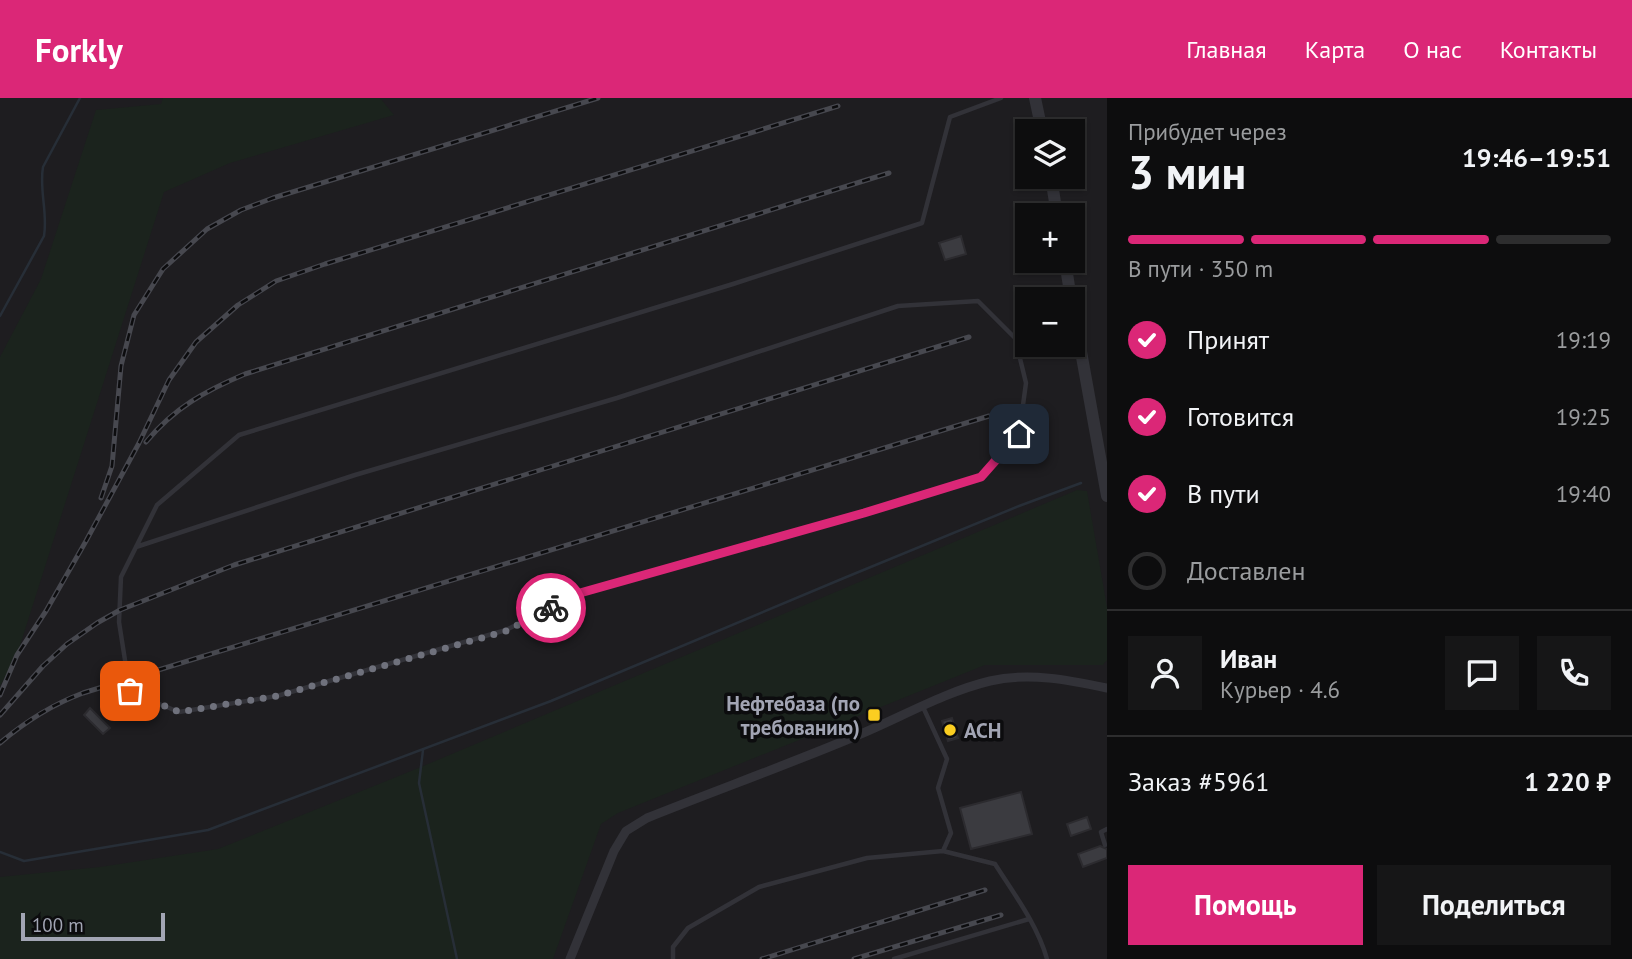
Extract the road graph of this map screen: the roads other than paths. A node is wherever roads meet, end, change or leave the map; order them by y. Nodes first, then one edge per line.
1 (1001, 98) edge
2 (1035, 98) edge
3 (1039, 119) edge
4 (1082, 357) edge
5 (1107, 496) edge
6 (136, 547) junction
7 (1107, 688) edge
8 (923, 707) junction
9 (1107, 829) edge
10 (1105, 845) edge
11 (943, 851) junction
12 (1029, 919) junction
13 (570, 959) edge
14 (673, 959) edge
15 (894, 959) edge
16 (1047, 959) edge

1 - 6 lane
2 - 3 street
4 - 5 street
6 - 6 lane
7 - 8 street
8 - 11 lane
8 - 13 street
9 - 10 lane
11 - 12 lane
11 - 14 lane
12 - 15 lane
12 - 16 lane

